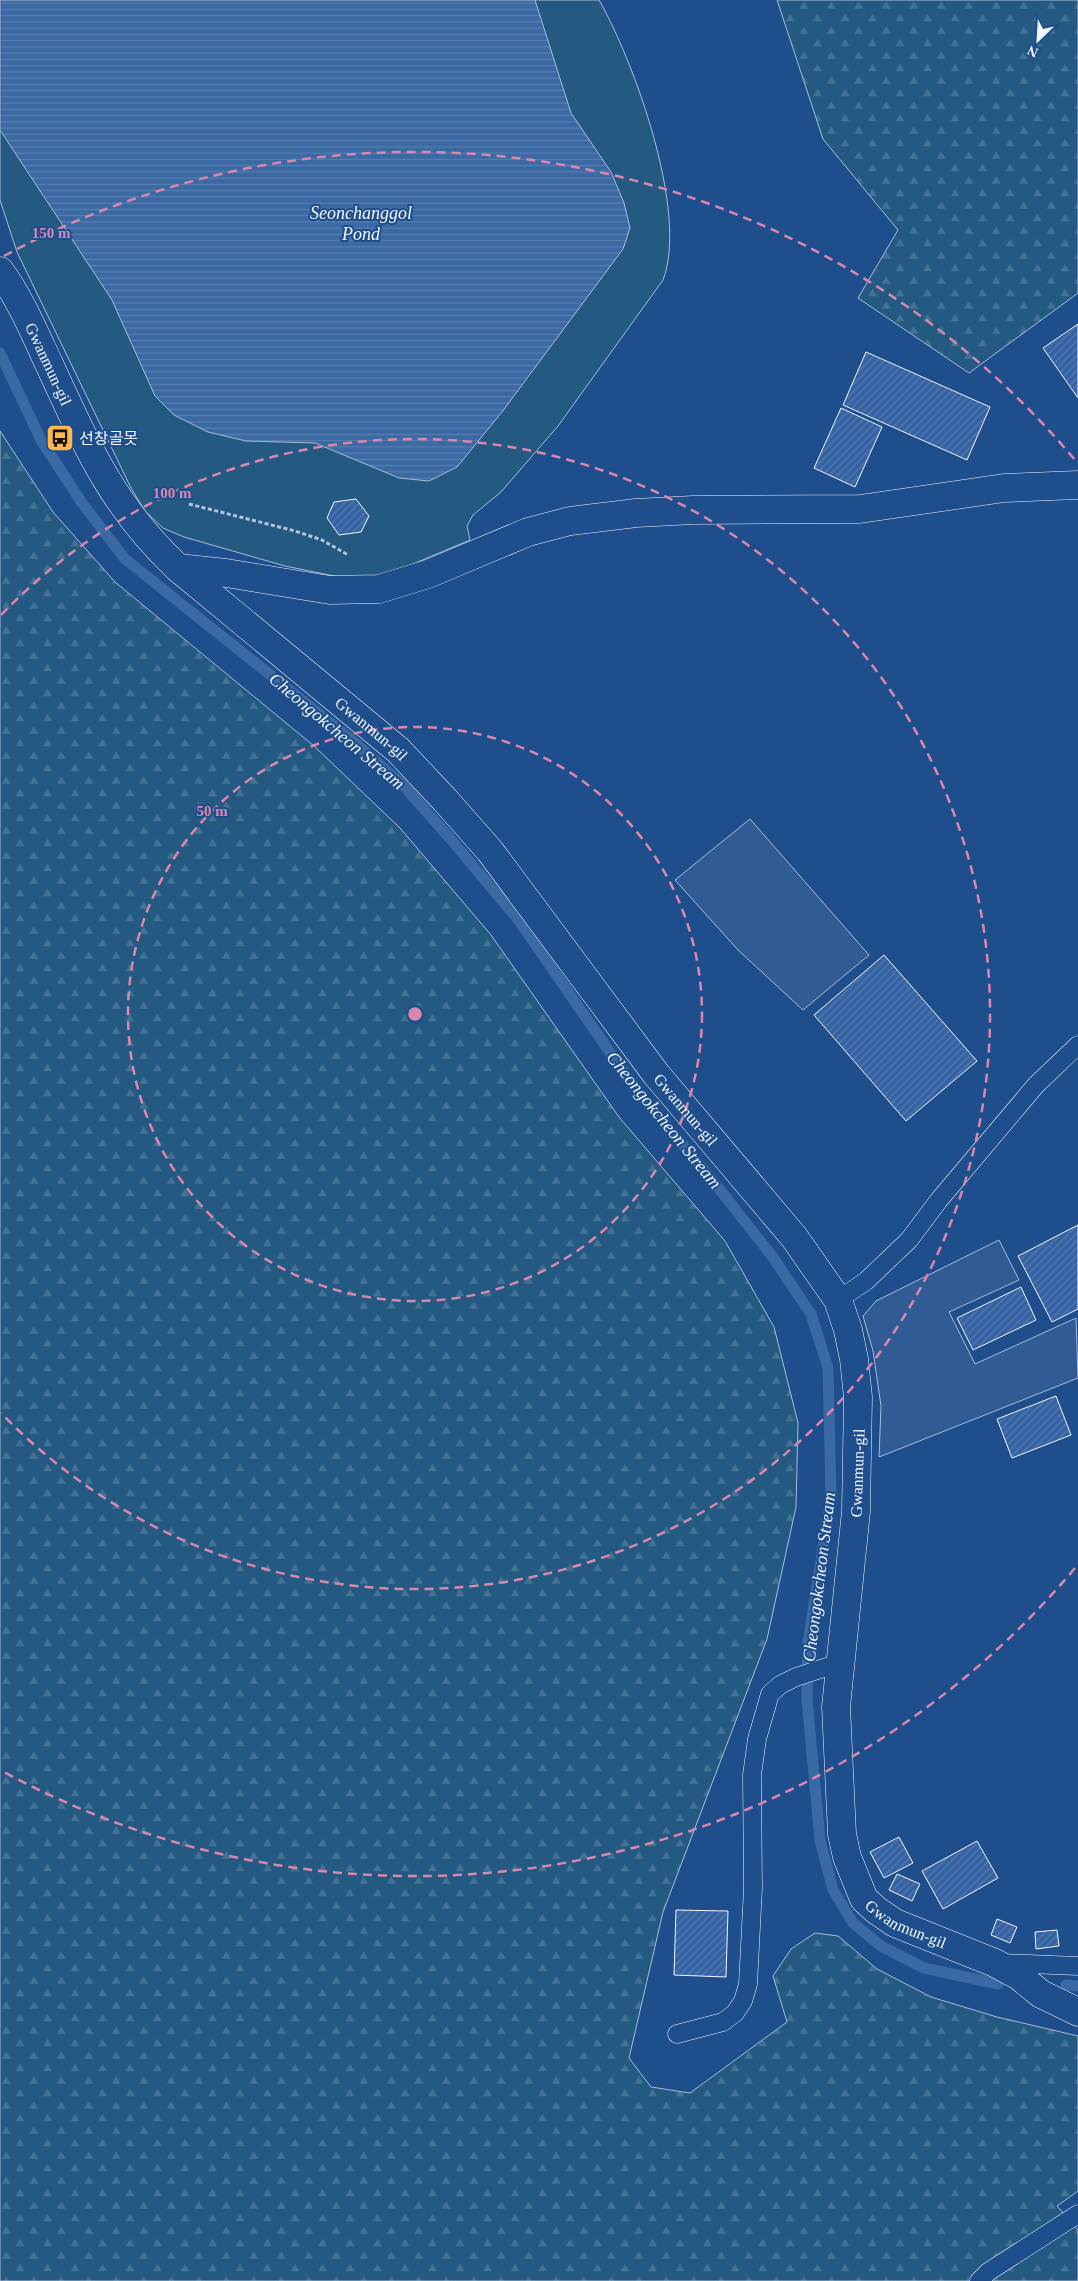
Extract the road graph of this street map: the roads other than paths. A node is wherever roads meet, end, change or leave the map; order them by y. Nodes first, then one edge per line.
1 (0, 271) edge
2 (1078, 485) edge
3 (178, 568) junction
4 (1078, 1045) edge
5 (838, 1300) junction
6 (829, 1666) junction
7 (995, 1963) junction
8 (1078, 1966) edge
9 (1078, 2012) edge
10 (677, 2034) dead end
11 (1078, 2214) edge
12 (978, 2281) edge

1 - 3 street, Gwanmun-gil
2 - 3 street
3 - 5 street, Gwanmun-gil
4 - 5 lane
5 - 6 street, Gwanmun-gil
6 - 7 street, Gwanmun-gil
6 - 10 lane
7 - 8 lane
7 - 9 street, Gwanmun-gil
11 - 12 lane

